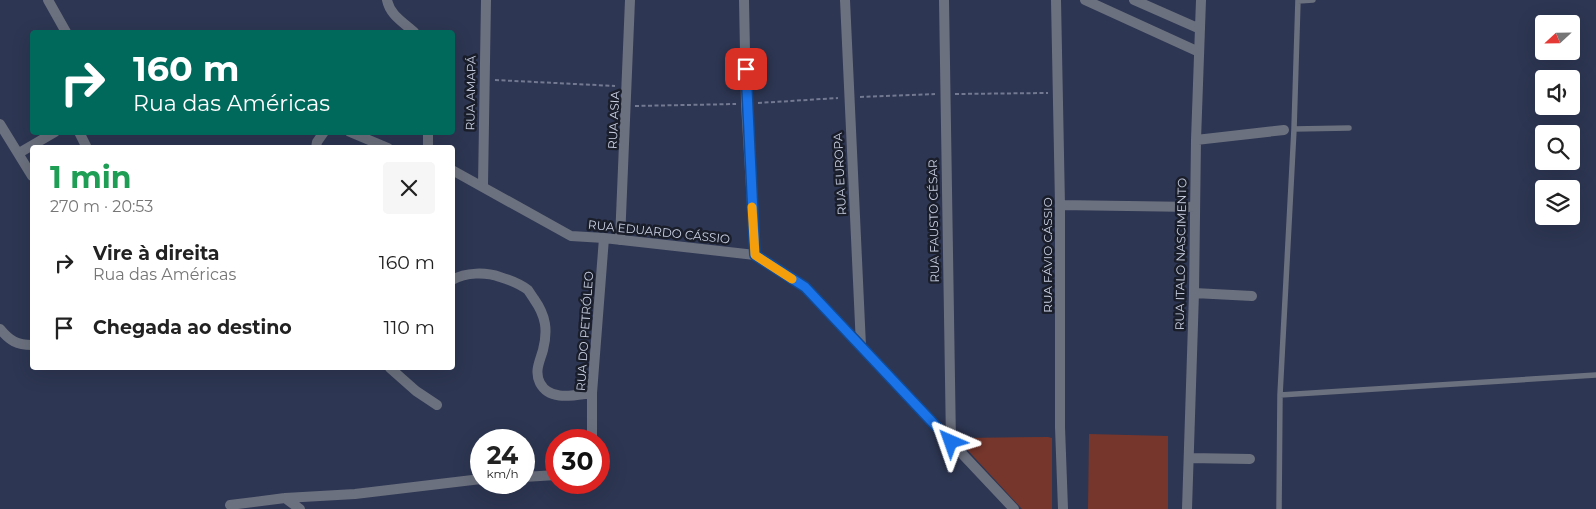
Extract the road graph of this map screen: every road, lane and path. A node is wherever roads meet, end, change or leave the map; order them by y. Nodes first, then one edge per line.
1 (48, 0) edge
2 (387, 0) edge
3 (486, 0) edge
4 (630, 0) edge
5 (744, 0) edge
6 (845, 0) edge
7 (944, 0) edge
8 (1056, 0) edge
9 (1085, 0) edge
10 (1134, 0) edge
11 (1201, 0) edge
12 (1313, 0) edge
13 (1298, 1) edge
14 (1200, 29) junction
15 (65, 30) edge
16 (412, 30) edge
17 (1199, 52) junction
18 (484, 80) junction
19 (628, 86) junction
20 (0, 124) edge
21 (1349, 128) dead end
22 (1289, 129) junction
23 (50, 135) edge
24 (357, 135) edge
25 (1196, 140) junction
26 (34, 145) edge
27 (381, 145) edge
28 (30, 147) edge
29 (19, 154) junction
30 (455, 172) edge
31 (30, 173) edge
32 (483, 186) junction
33 (1060, 205) junction
34 (1195, 207) junction
35 (604, 238) junction
36 (620, 240) junction
37 (755, 255) junction
38 (455, 279) edge
39 (1194, 293) junction
40 (1252, 296) dead end
41 (0, 330) edge
42 (30, 345) edge
43 (861, 346) junction
44 (392, 370) edge
45 (1596, 375) edge
46 (592, 393) junction
47 (1280, 396) junction
48 (437, 405) dead end
49 (592, 429) edge
50 (951, 442) junction
51 (1189, 458) junction
52 (1250, 459) dead end
53 (470, 480) edge
54 (285, 498) junction
55 (230, 505) dead end
56 (300, 509) edge
57 (1014, 509) edge
58 (1063, 509) edge
59 (1187, 509) edge
60 (1278, 509) edge

1 - 15 street
2 - 16 street
3 - 18 street, RUA AMAPÁ
4 - 19 street, RUA ASIA
5 - 37 street
6 - 43 street, RUA EUROPA
7 - 50 street, RUA FAUSTO CÉSAR
8 - 33 street, RUA FÁVIO CÁSSIO
9 - 17 street
10 - 14 street
11 - 14 street, RUA ITALO NASCIMENTO
12 - 13 lane
13 - 22 lane
14 - 17 street, RUA ITALO NASCIMENTO
17 - 25 street, RUA ITALO NASCIMENTO
18 - 19 path
18 - 32 street, RUA AMAPÁ
19 - 36 street, RUA ASIA
20 - 29 street
21 - 22 lane
22 - 25 street
22 - 47 lane
23 - 26 street
24 - 27 street
25 - 34 street, RUA ITALO NASCIMENTO
28 - 29 street
29 - 31 street
30 - 32 street, RUA EDUARDO CÁSSIO
32 - 35 street, RUA EDUARDO CÁSSIO
33 - 34 street
33 - 58 street, RUA FÁVIO CÁSSIO
34 - 39 street, RUA ITALO NASCIMENTO
35 - 36 street, RUA EDUARDO CÁSSIO
35 - 46 street, RUA DO PETRÓLEO
36 - 37 street, RUA EDUARDO CÁSSIO
37 - 43 street, RUA EDUARDO CÁSSIO
38 - 46 street
39 - 40 street
39 - 51 street, RUA ITALO NASCIMENTO
41 - 42 street
43 - 50 street, RUA EDUARDO CÁSSIO
44 - 48 street
45 - 47 lane
46 - 49 street, RUA DO PETRÓLEO
47 - 60 lane
50 - 57 street, RUA EDUARDO CÁSSIO
51 - 52 street
51 - 59 street, RUA ITALO NASCIMENTO
53 - 54 street
54 - 55 street
54 - 56 street

